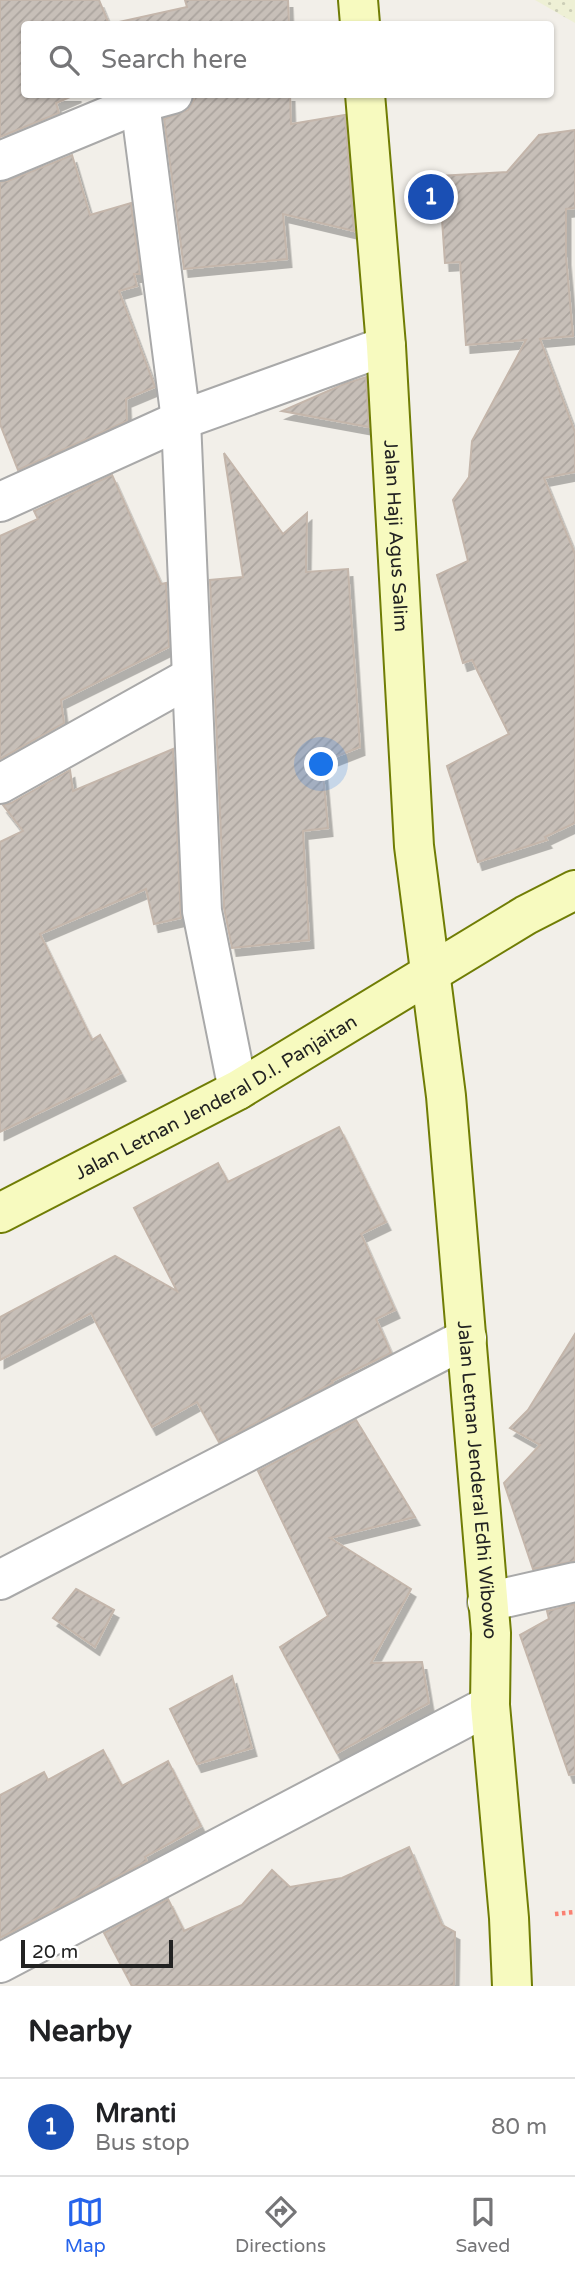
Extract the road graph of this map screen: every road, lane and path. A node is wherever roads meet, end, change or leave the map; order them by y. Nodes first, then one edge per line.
1 (358, 0) edge
2 (360, 21) edge
3 (365, 98) edge
4 (156, 99) edge
5 (0, 162) edge
6 (386, 346) junction
7 (181, 420) junction
8 (0, 502) edge
9 (191, 677) junction
10 (0, 784) edge
11 (575, 890) edge
12 (429, 975) junction
13 (238, 1090) junction
14 (0, 1213) edge
15 (467, 1338) junction
16 (0, 1580) edge
17 (575, 1582) edge
18 (487, 1602) junction
19 (490, 1705) junction
20 (0, 1963) edge
21 (512, 1986) edge

1 - 2 street
3 - 6 street, Jalan Haji Agus Salim
4 - 5 street
4 - 7 street
6 - 7 street
6 - 12 street, Jalan Haji Agus Salim
7 - 8 street
7 - 9 street
9 - 10 street
9 - 13 street
11 - 12 street, Jalan Letnan Jenderal D.I. Panjaitan
12 - 13 street, Jalan Letnan Jenderal D.I. Panjaitan
12 - 15 street, Jalan Letnan Jenderal Edhi Wibowo
13 - 14 street, Jalan Letnan Jenderal D.I. Panjaitan
15 - 16 street
15 - 18 street, Jalan Letnan Jenderal Edhi Wibowo
17 - 18 street
18 - 19 street, Jalan Letnan Jenderal Edhi Wibowo
19 - 20 street
19 - 21 street, Jalan Letnan Jenderal Edhi Wibowo

